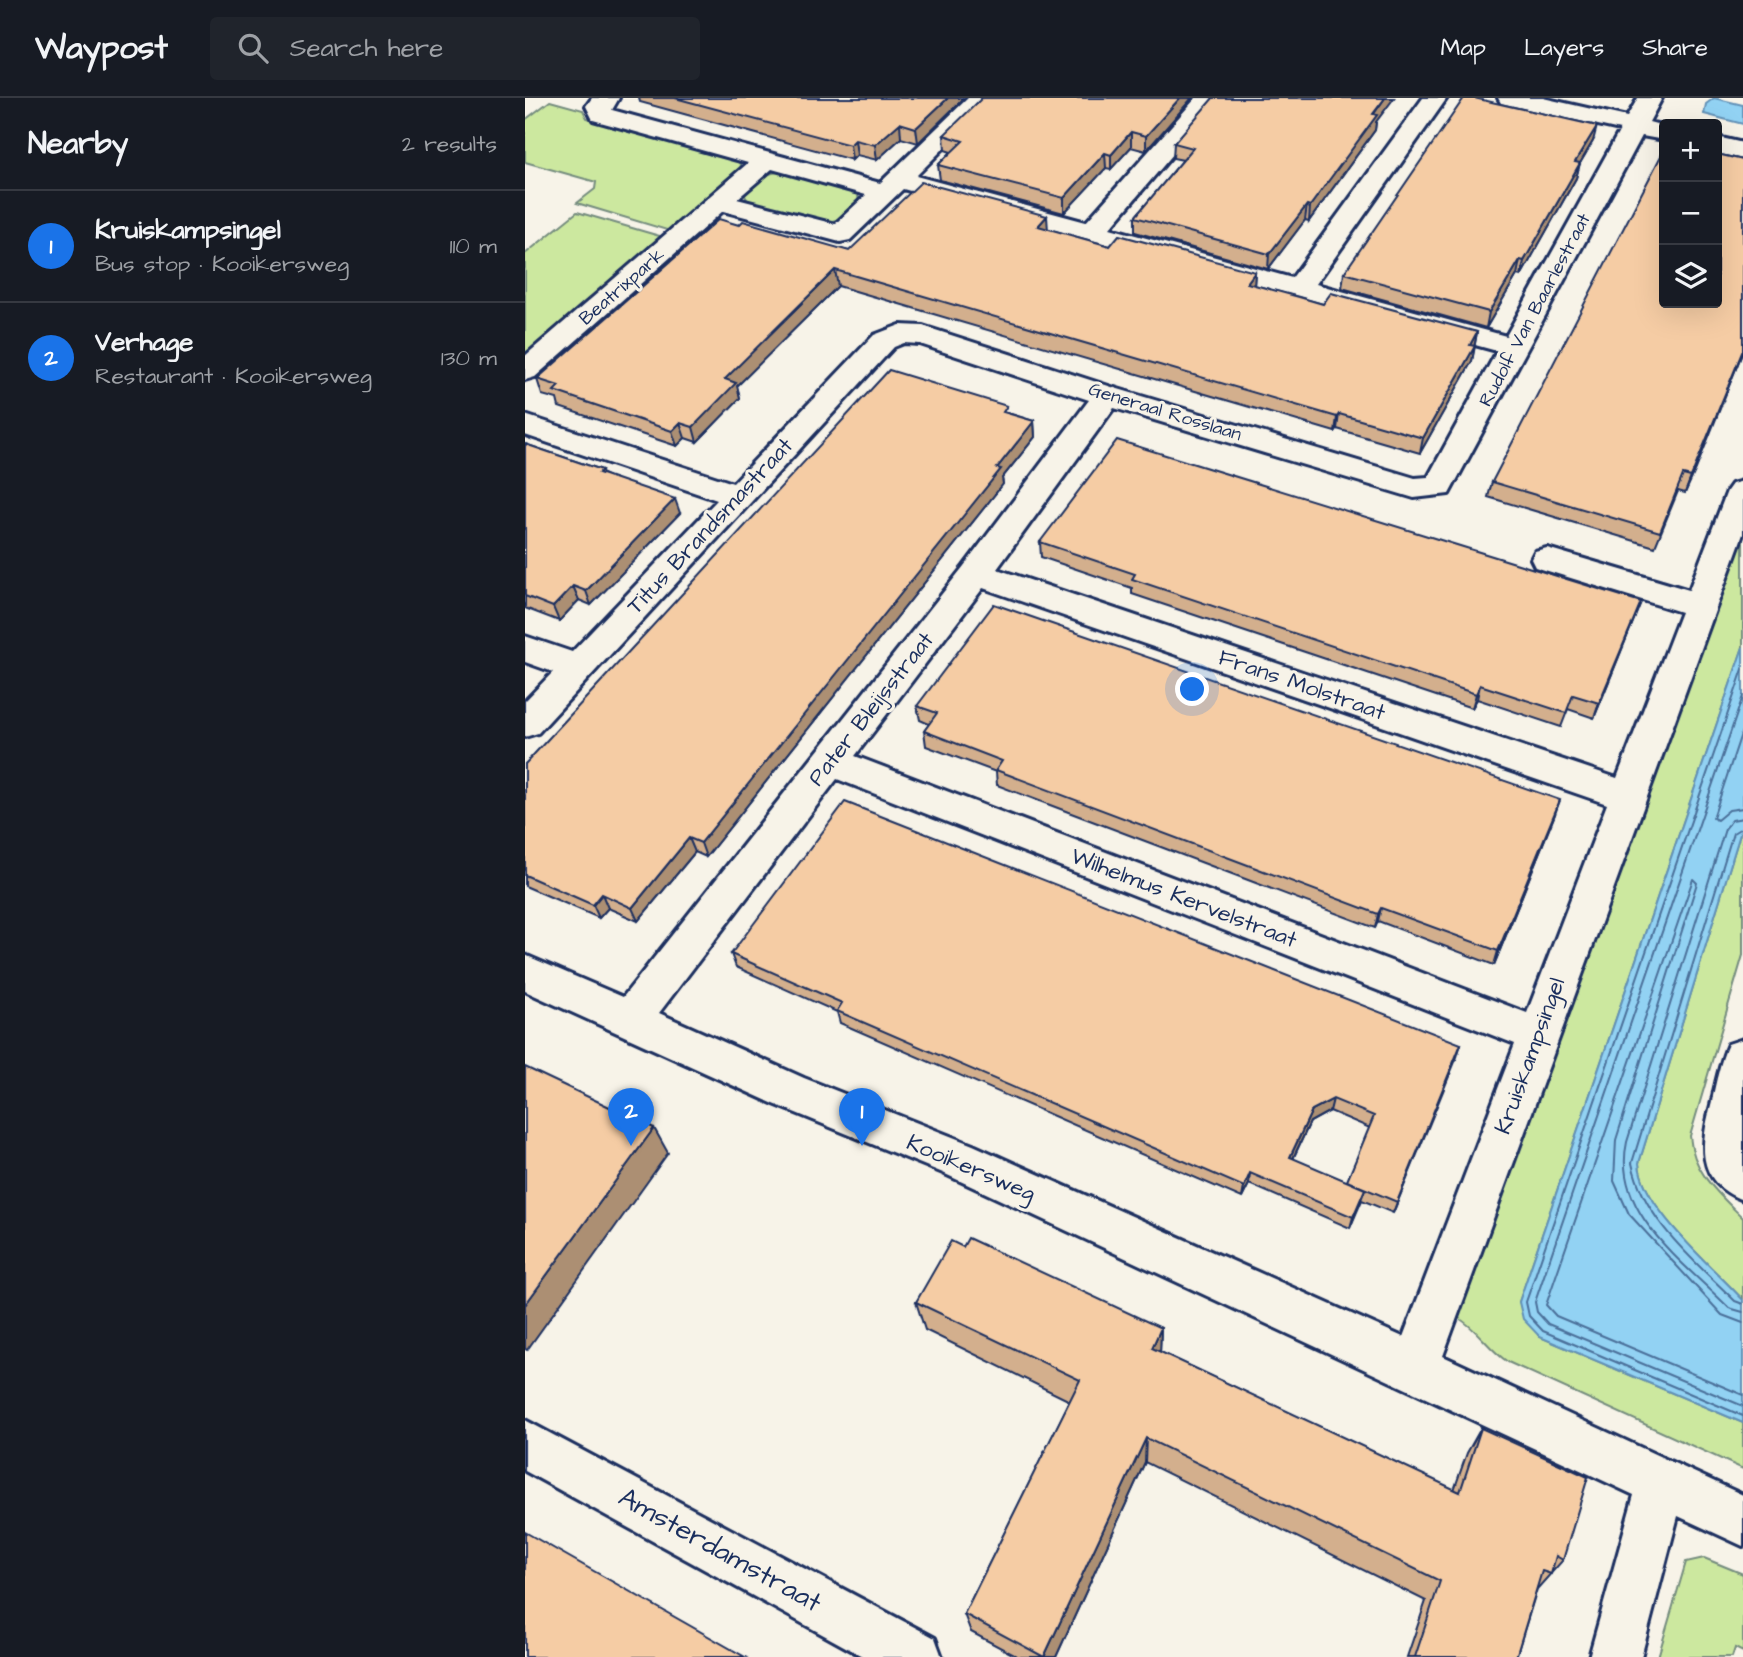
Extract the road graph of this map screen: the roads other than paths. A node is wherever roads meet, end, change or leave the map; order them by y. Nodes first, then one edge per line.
1 (607, 98) edge
2 (982, 98) edge
3 (1209, 98) edge
4 (1435, 98) edge
5 (1510, 98) edge
6 (1650, 98) edge
7 (1634, 127) junction
8 (1659, 132) edge
9 (1722, 146) edge
10 (1743, 152) edge
11 (766, 160) junction
12 (891, 185) junction
13 (719, 202) junction
14 (1092, 232) junction
15 (1299, 288) junction
16 (899, 334) joint
17 (1515, 347) junction
18 (525, 371) edge
19 (1107, 396) junction
20 (525, 425) edge
21 (1431, 489) joint
22 (1743, 491) edge
23 (739, 496) junction
24 (1547, 559) dead end
25 (976, 574) junction
26 (1701, 606) junction
27 (525, 648) edge
28 (577, 668) junction
29 (525, 724) edge
30 (830, 761) junction
31 (1628, 796) junction
32 (525, 972) edge
33 (630, 1019) junction
34 (1538, 1035) junction
35 (1743, 1057) edge
36 (1736, 1105) edge
37 (1743, 1180) edge
38 (1415, 1367) junction
39 (525, 1444) edge
40 (1662, 1482) junction
41 (1743, 1521) edge
42 (916, 1657) edge
43 (1615, 1657) edge

1 - 11 street
2 - 12 street
3 - 14 street
4 - 15 street
5 - 7 street
6 - 7 street, Rudolf Van Baarlestraat
7 - 8 street
7 - 17 street, Rudolf Van Baarlestraat
9 - 10 street
11 - 12 street
11 - 13 street, Beatrixpark
12 - 13 street
12 - 14 street
13 - 18 street, Beatrixpark
14 - 15 street
15 - 17 street
16 - 19 street, Generaal Rosslaan
16 - 23 street, Titus Brandsmastraat
17 - 21 street, Rudolf Van Baarlestraat
19 - 21 street, Generaal Rosslaan
19 - 25 street, Pater Bleijsstraat
20 - 23 street
22 - 26 street, Kruiskampsingel
23 - 28 street, Titus Brandsmastraat
24 - 26 street
25 - 30 street, Pater Bleijsstraat
25 - 31 street, Frans Molstraat
26 - 31 street, Kruiskampsingel
27 - 28 street
28 - 29 street, Titus Brandsmastraat
30 - 33 street, Pater Bleijsstraat
30 - 34 street, Wilhelmus Kervelstraat
31 - 34 street, Kruiskampsingel
32 - 33 street, Kooikersweg
33 - 38 street, Kooikersweg
34 - 38 street, Kruiskampsingel
35 - 36 street
36 - 37 street
38 - 40 street
39 - 42 street, Amsterdamstraat
40 - 41 street
40 - 43 street

